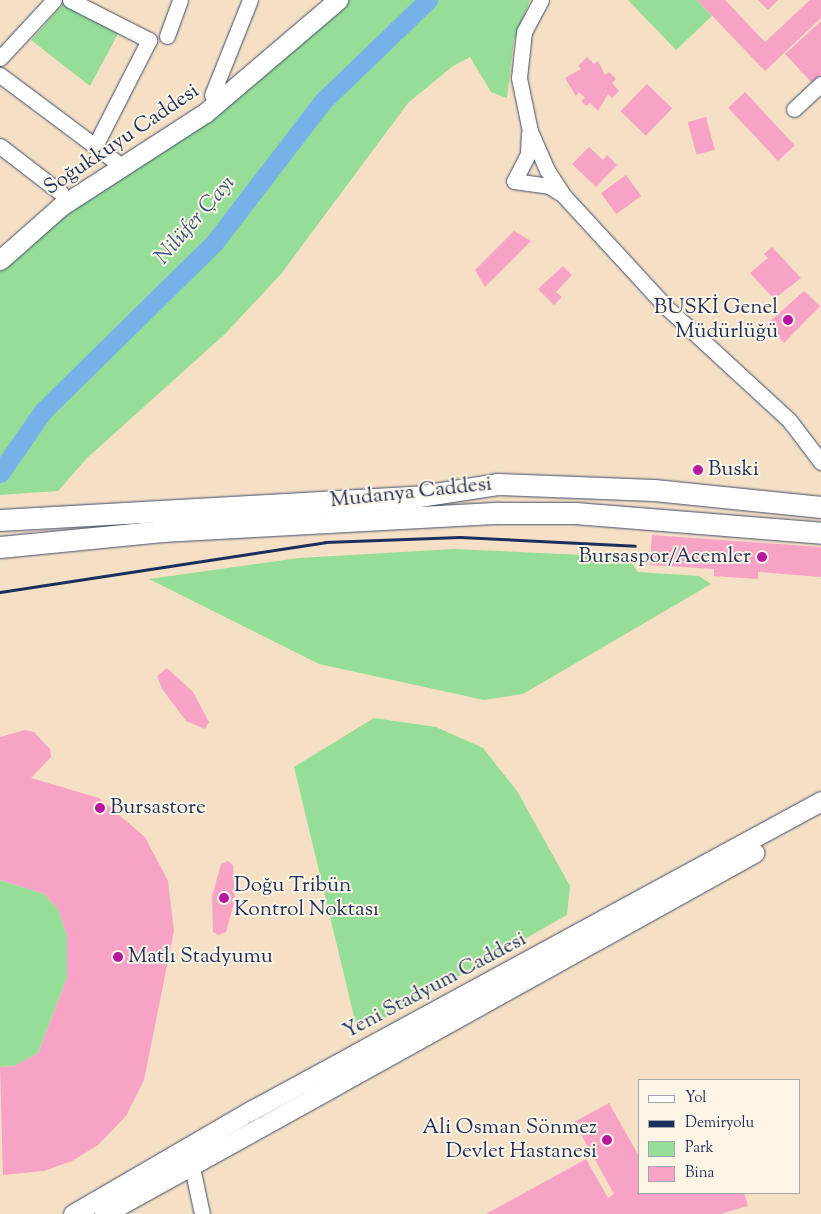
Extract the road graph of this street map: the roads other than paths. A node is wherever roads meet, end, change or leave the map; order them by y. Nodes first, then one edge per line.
1 (54, 0) edge
2 (70, 0) edge
3 (180, 0) edge
4 (250, 0) edge
5 (324, 0) edge
6 (338, 0) edge
7 (541, 0) edge
8 (167, 36) dead end
9 (0, 58) edge
10 (0, 75) edge
11 (821, 84) edge
12 (212, 95) junction
13 (794, 109) dead end
14 (530, 131) junction
15 (0, 146) edge
16 (96, 146) junction
17 (115, 161) junction
18 (61, 193) junction
19 (564, 196) junction
20 (0, 245) edge
21 (0, 260) edge
22 (821, 462) edge
23 (821, 507) edge
24 (66, 511) junction
25 (0, 513) edge
26 (0, 520) edge
27 (821, 533) edge
28 (0, 547) edge
29 (821, 801) edge
30 (821, 814) edge
31 (214, 1152) junction
32 (184, 1164) junction
33 (197, 1196) junction
34 (73, 1214) edge
35 (104, 1214) edge
36 (201, 1214) edge

1 - 9 street
2 - 16 street
3 - 8 street
4 - 12 street
5 - 12 main road, Soğukkuyu Caddesi
6 - 21 main road, Soğukkuyu Caddesi
7 - 14 street
10 - 16 street
11 - 13 street
12 - 17 main road, Soğukkuyu Caddesi
14 - 19 street
14 - 19 street
15 - 18 street
16 - 17 street
17 - 18 main road, Soğukkuyu Caddesi
18 - 20 main road, Soğukkuyu Caddesi
19 - 22 street
23 - 24 highway, Mudanya Caddesi
24 - 25 highway
24 - 26 highway, Mudanya Caddesi
27 - 28 highway, Mudanya Caddesi
29 - 32 main road, Yeni Stadyum Caddesi
30 - 31 main road, Yeni Stadyum Caddesi
31 - 32 main road, Yeni Stadyum Caddesi
31 - 33 street
32 - 33 street
32 - 34 main road, Yeni Stadyum Caddesi
32 - 35 main road, Yeni Stadyum Caddesi
32 - 36 street
33 - 36 street

